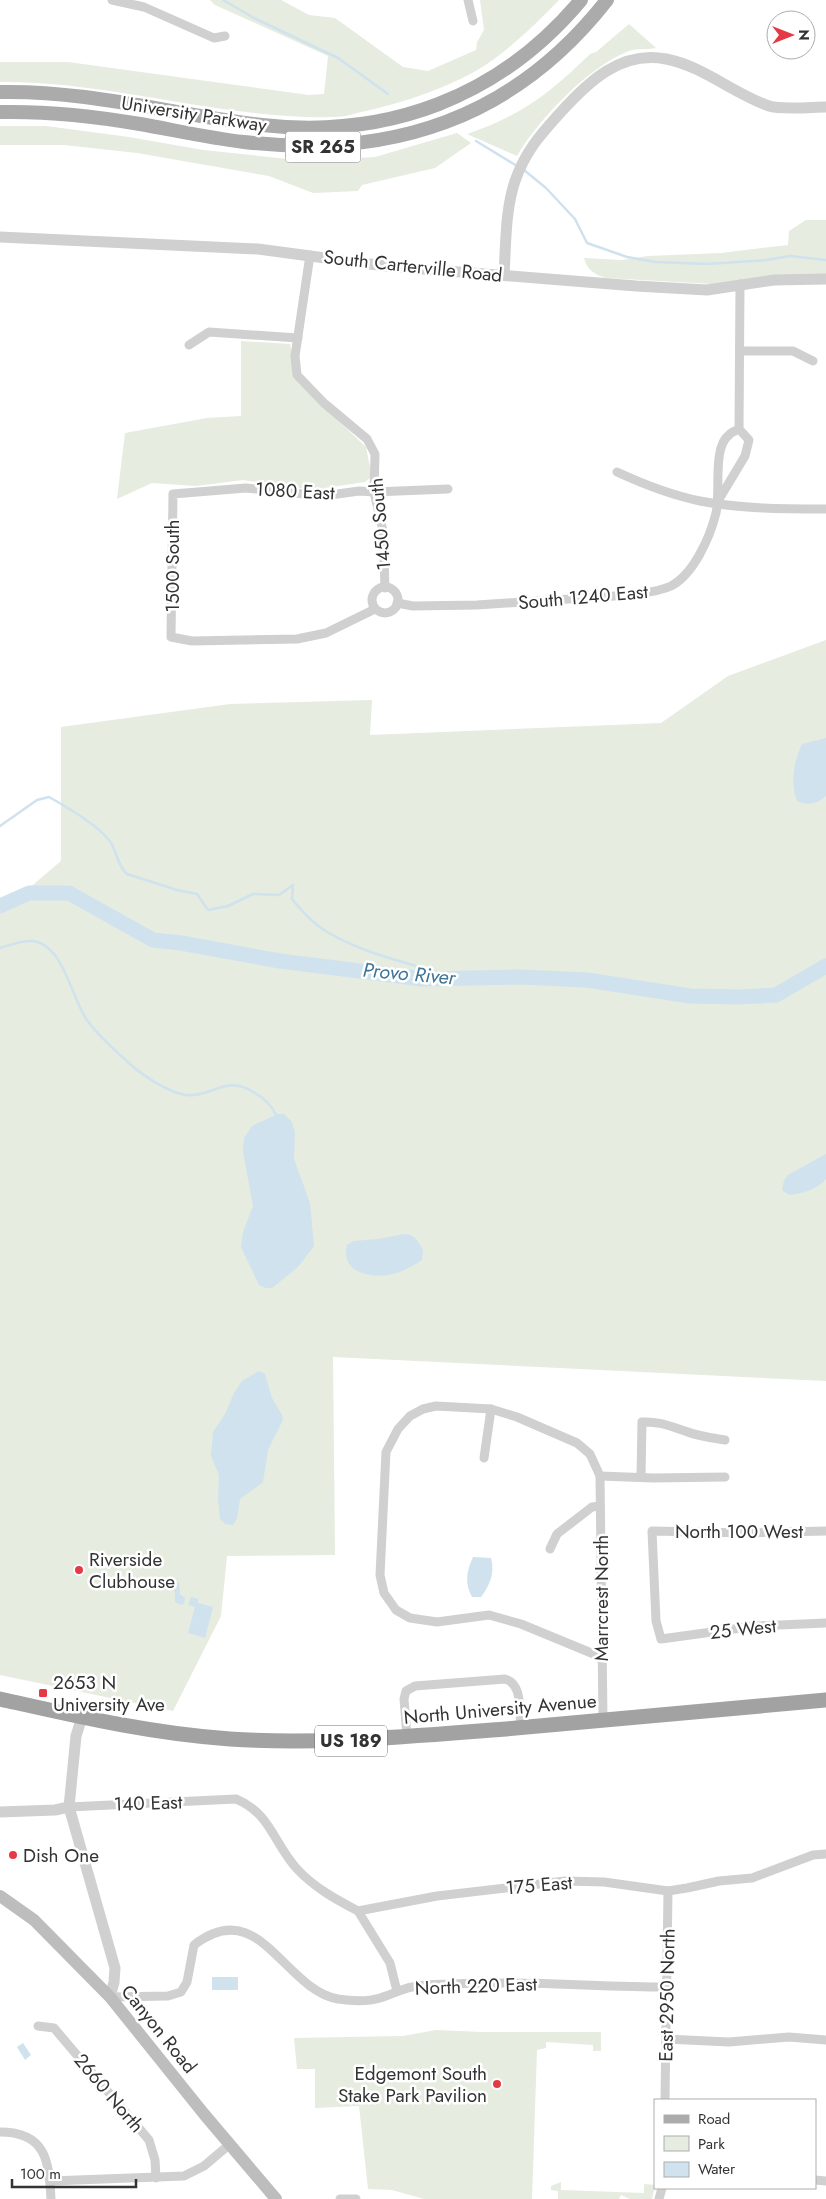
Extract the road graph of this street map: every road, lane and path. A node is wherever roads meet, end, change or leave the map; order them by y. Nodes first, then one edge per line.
1 (112, 0) edge
2 (468, 0) edge
3 (582, 0) edge
4 (607, 0) edge
5 (472, 21) dead end
6 (225, 36) dead end
7 (0, 92) edge
8 (826, 106) edge
9 (0, 112) edge
10 (0, 237) edge
11 (310, 255) junction
12 (504, 275) junction
13 (826, 279) edge
14 (740, 284) junction
15 (298, 338) junction
16 (189, 345) dead end
17 (740, 351) junction
18 (813, 361) dead end
19 (739, 429) junction
20 (617, 472) dead end
21 (448, 489) dead end
22 (374, 492) junction
23 (173, 494) joint
24 (717, 502) junction
25 (826, 509) edge
26 (385, 588) junction
27 (398, 603) junction
28 (375, 609) junction
29 (490, 1409) junction
30 (725, 1440) dead end
31 (484, 1458) dead end
32 (600, 1476) junction
33 (642, 1477) junction
34 (725, 1477) dead end
35 (600, 1506) junction
36 (826, 1531) edge
37 (550, 1549) dead end
38 (826, 1623) edge
39 (660, 1639) joint
40 (601, 1657) junction
41 (0, 1699) edge
42 (826, 1700) edge
43 (82, 1717) junction
44 (603, 1720) junction
45 (521, 1728) junction
46 (406, 1737) junction
47 (69, 1808) junction
48 (0, 1812) edge
49 (826, 1854) edge
50 (668, 1890) junction
51 (0, 1896) edge
52 (358, 1912) junction
53 (667, 1987) junction
54 (397, 1991) junction
55 (110, 1997) junction
56 (38, 2026) dead end
57 (666, 2039) junction
58 (826, 2040) edge
59 (665, 2099) edge
60 (0, 2132) edge
61 (230, 2144) junction
62 (156, 2178) junction
63 (50, 2180) junction
64 (50, 2199) edge
65 (276, 2199) edge
66 (340, 2199) edge
67 (356, 2199) edge

1 - 6 street
2 - 5 street
3 - 7 main road, University Parkway / SR 265
4 - 9 main road, University Parkway / SR 265
8 - 12 street
10 - 11 street, South Carterville Road
11 - 12 street, South Carterville Road
11 - 15 street, 1450 South
12 - 14 street, South Carterville Road
13 - 14 street, South Carterville Road
14 - 17 street
15 - 16 street
15 - 22 street, 1450 South
17 - 18 street
17 - 19 street
19 - 24 street
19 - 24 street
20 - 24 street
21 - 22 street, 1080 East
22 - 23 street, 1080 East
22 - 26 street, 1450 South
23 - 28 street, 1500 South
24 - 25 street
24 - 27 street, South 1240 East
26 - 27 street
26 - 28 street
27 - 28 street
29 - 31 street
29 - 32 street
29 - 40 street
30 - 33 street
32 - 33 street
32 - 35 street, Marrcrest North
33 - 34 street
35 - 37 street
35 - 40 street, Marrcrest North
36 - 39 street, North 100 West
38 - 39 street, 25 West
40 - 44 street, Marrcrest North
41 - 43 highway, North University Avenue / US 189
42 - 44 highway, North University Avenue / US 189
43 - 46 highway, North University Avenue / US 189
43 - 47 street
44 - 45 highway, North University Avenue / US 189
45 - 46 highway, North University Avenue / US 189
45 - 46 street
47 - 48 street, 140 East
47 - 52 street, 140 East
47 - 55 street
49 - 50 street, 175 East
50 - 52 street, 175 East
50 - 53 street, East 2950 North
51 - 55 main road, Canyon Road
52 - 54 street
53 - 54 street, North 220 East
53 - 57 street, East 2950 North
54 - 55 street, North 220 East
55 - 61 main road, Canyon Road
56 - 62 street, 2660 North
57 - 58 street
57 - 59 street, East 2950 North
60 - 63 street
61 - 62 street
61 - 65 main road, Canyon Road
62 - 63 street
63 - 64 street
66 - 67 street

